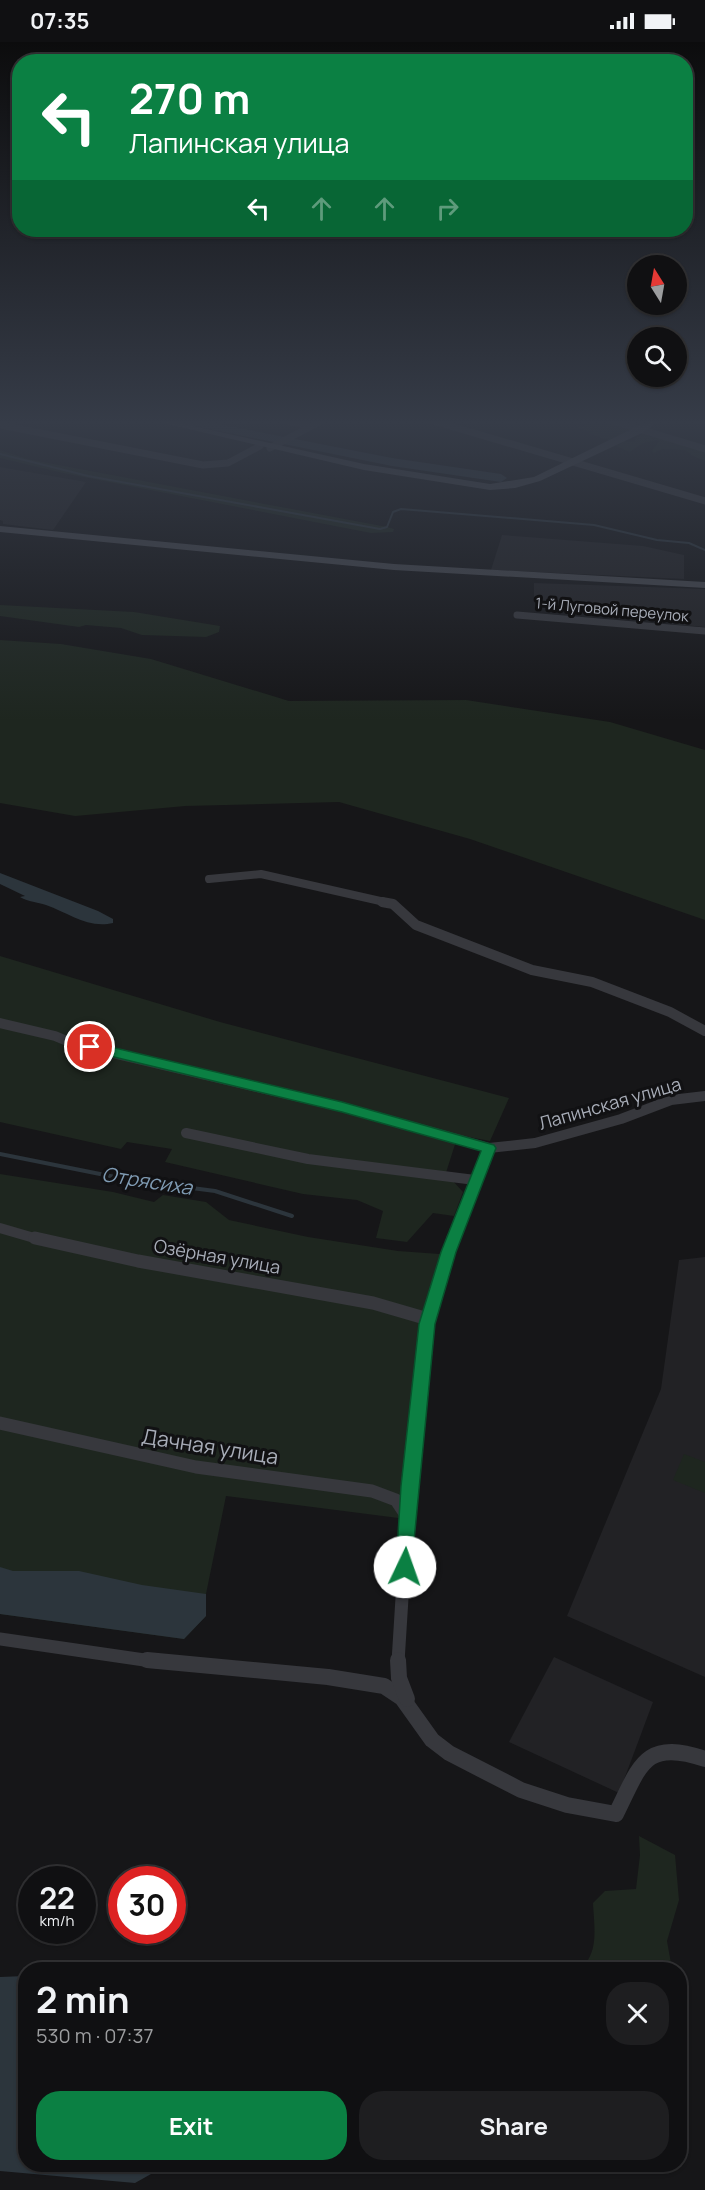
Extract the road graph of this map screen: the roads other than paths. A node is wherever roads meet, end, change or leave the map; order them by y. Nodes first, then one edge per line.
1 (0, 529) edge
2 (705, 585) edge
3 (517, 615) dead end
4 (705, 631) edge
5 (209, 879) dead end
6 (0, 1023) edge
7 (705, 1031) edge
8 (705, 1096) edge
9 (186, 1133) dead end
10 (489, 1148) junction
11 (475, 1180) junction
12 (0, 1228) edge
13 (428, 1319) junction
14 (0, 1424) edge
15 (406, 1516) junction
16 (0, 1640) edge
17 (409, 1705) junction
18 (705, 1759) edge

1 - 2 street
3 - 4 street, 1-й Луговой переулок
5 - 7 street
6 - 10 street, Лапинская улица
8 - 10 street, Лапинская улица
9 - 11 street
10 - 11 street
11 - 13 street
12 - 13 street, Озёрная улица
13 - 15 street
14 - 15 street, Дачная улица
15 - 17 street
16 - 17 street
17 - 18 street

